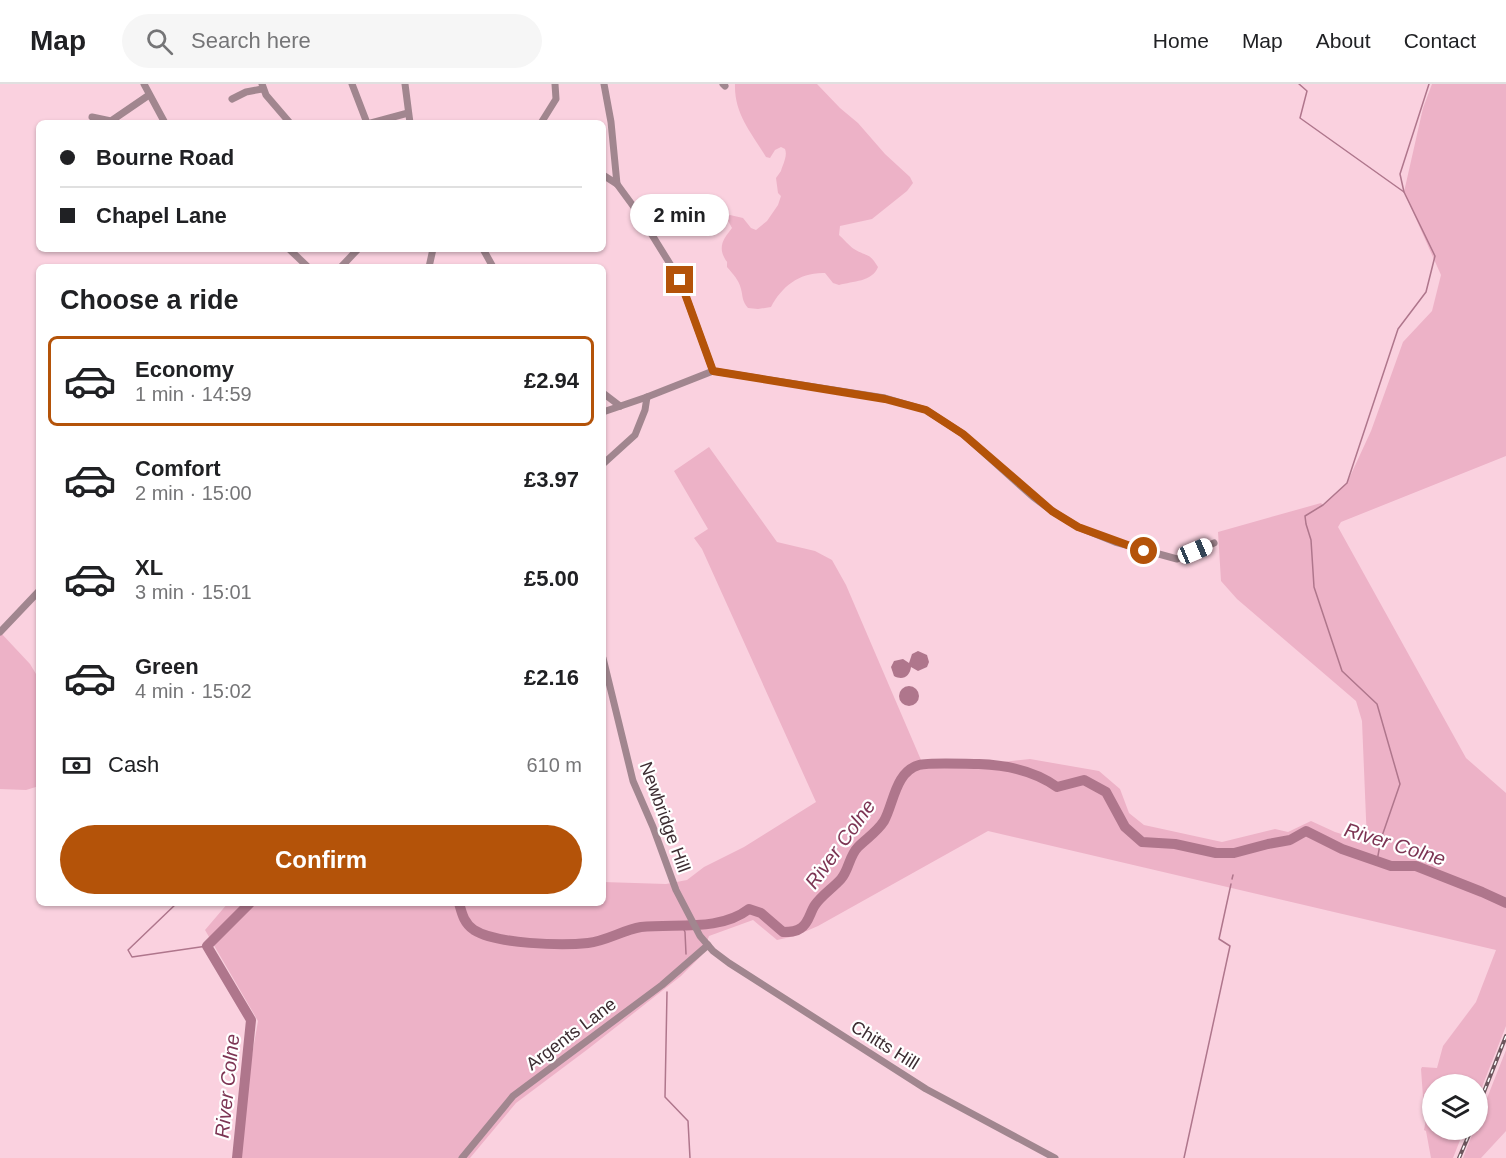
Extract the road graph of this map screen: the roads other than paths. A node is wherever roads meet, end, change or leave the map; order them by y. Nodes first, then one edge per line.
1 (144, 84) edge
2 (352, 84) edge
3 (405, 84) edge
4 (555, 84) edge
5 (605, 84) edge
6 (262, 86) edge
7 (149, 95) junction
8 (232, 99) dead end
9 (408, 113) junction
10 (92, 117) dead end
11 (106, 120) edge
12 (112, 120) edge
13 (163, 120) edge
14 (288, 120) edge
15 (368, 120) edge
16 (381, 120) edge
17 (409, 120) edge
18 (543, 120) edge
19 (606, 177) edge
20 (616, 184) junction
21 (292, 252) edge
22 (355, 252) edge
23 (305, 264) edge
24 (344, 264) edge
25 (713, 371) junction
26 (606, 395) edge
27 (647, 397) junction
28 (624, 405) junction
29 (645, 410) junction
30 (606, 411) edge
31 (606, 461) edge
32 (1214, 543) dead end
33 (36, 594) edge
34 (0, 632) edge
35 (606, 670) edge
36 (708, 945) junction
37 (462, 1158) edge
38 (1055, 1158) edge

1 - 7 street
2 - 15 street
3 - 9 street
4 - 18 street
5 - 20 street
6 - 8 street
6 - 14 street
7 - 12 street
7 - 13 street
9 - 16 street
9 - 17 street
10 - 11 street
19 - 20 street
20 - 25 street
21 - 23 street
22 - 24 street
25 - 27 street
25 - 32 street
26 - 28 street
27 - 28 street
27 - 29 street
28 - 29 street
28 - 30 street
29 - 31 street
33 - 34 street
35 - 36 street, Newbridge Hill
36 - 37 street, Argents Lane
36 - 38 street, Chitts Hill

